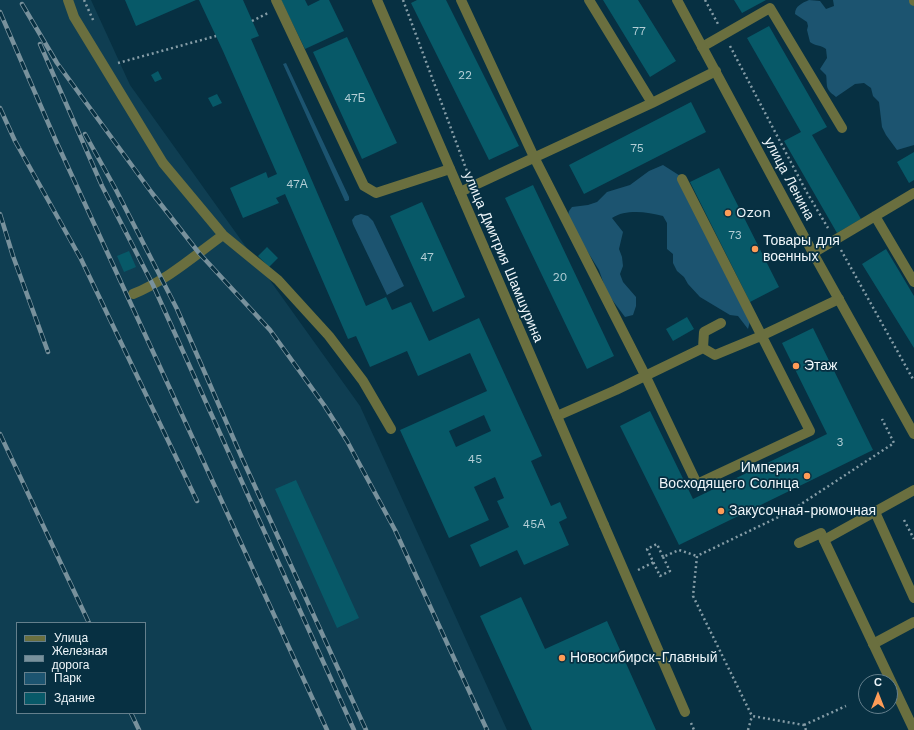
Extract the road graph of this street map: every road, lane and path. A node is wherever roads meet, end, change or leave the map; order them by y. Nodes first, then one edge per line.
1 (68, 0) edge
2 (84, 0) edge
3 (377, 0) edge
4 (403, 0) edge
5 (461, 0) edge
6 (589, 0) edge
7 (677, 0) edge
8 (705, 0) edge
9 (277, 4) edge
10 (252, 20) dead end
11 (97, 29) dead end
12 (724, 35) junction
13 (216, 36) dead end
14 (702, 47) junction
15 (113, 64) dead end
16 (716, 71) junction
17 (652, 103) junction
18 (842, 128) dead end
19 (534, 157) junction
20 (450, 169) junction
21 (682, 179) dead end
22 (473, 186) junction
23 (460, 192) junction
24 (914, 193) edge
25 (875, 216) junction
26 (223, 235) junction
27 (835, 240) junction
28 (813, 253) junction
29 (914, 282) edge
30 (133, 294) dead end
31 (839, 299) junction
32 (720, 323) dead end
33 (761, 336) junction
34 (703, 348) junction
35 (645, 375) junction
36 (914, 381) edge
37 (556, 416) junction
38 (882, 419) dead end
39 (391, 429) dead end
40 (914, 434) edge
41 (914, 490) edge
42 (875, 512) junction
43 (904, 520) dead end
44 (914, 539) edge
45 (824, 540) junction
46 (799, 543) dead end
47 (697, 556) junction
48 (664, 557) junction
49 (654, 562) junction
50 (633, 572) dead end
51 (914, 598) edge
52 (914, 622) edge
53 (873, 644) junction
54 (846, 706) dead end
55 (686, 712) dead end
56 (752, 716) junction
57 (804, 725) junction
58 (748, 730) edge
59 (806, 730) edge
60 (914, 730) edge

1 - 26 street
2 - 11 path
3 - 20 street, улица Дмитрия Шамшурина
4 - 22 path
5 - 19 street
6 - 17 street
7 - 14 street, улица Ленина
8 - 12 path
9 - 10 path
9 - 20 street
12 - 14 street
12 - 18 street
12 - 27 path
13 - 15 path
14 - 16 street, улица Ленина
16 - 17 street
16 - 28 street, улица Ленина
17 - 19 street
19 - 22 street
19 - 35 street
20 - 23 street, улица Дмитрия Шамшурина
21 - 33 street
22 - 23 street
23 - 37 street, улица Дмитрия Шамшурина
24 - 25 street
25 - 27 street
25 - 29 street
26 - 30 street
26 - 39 street
27 - 28 street
27 - 36 path
28 - 31 street, улица Ленина
31 - 33 street
31 - 40 street, улица Ленина
32 - 34 street
33 - 34 street
33 - 35 street
34 - 35 street
35 - 37 street
37 - 55 street, улица Дмитрия Шамшурина
38 - 47 path
41 - 42 street
42 - 45 street
42 - 51 street
43 - 44 path
45 - 46 street
45 - 53 street
47 - 48 path
47 - 56 path
48 - 49 path
48 - 49 path
49 - 50 path
52 - 53 street
53 - 60 street
54 - 57 path
56 - 57 path
56 - 58 path
57 - 59 path

